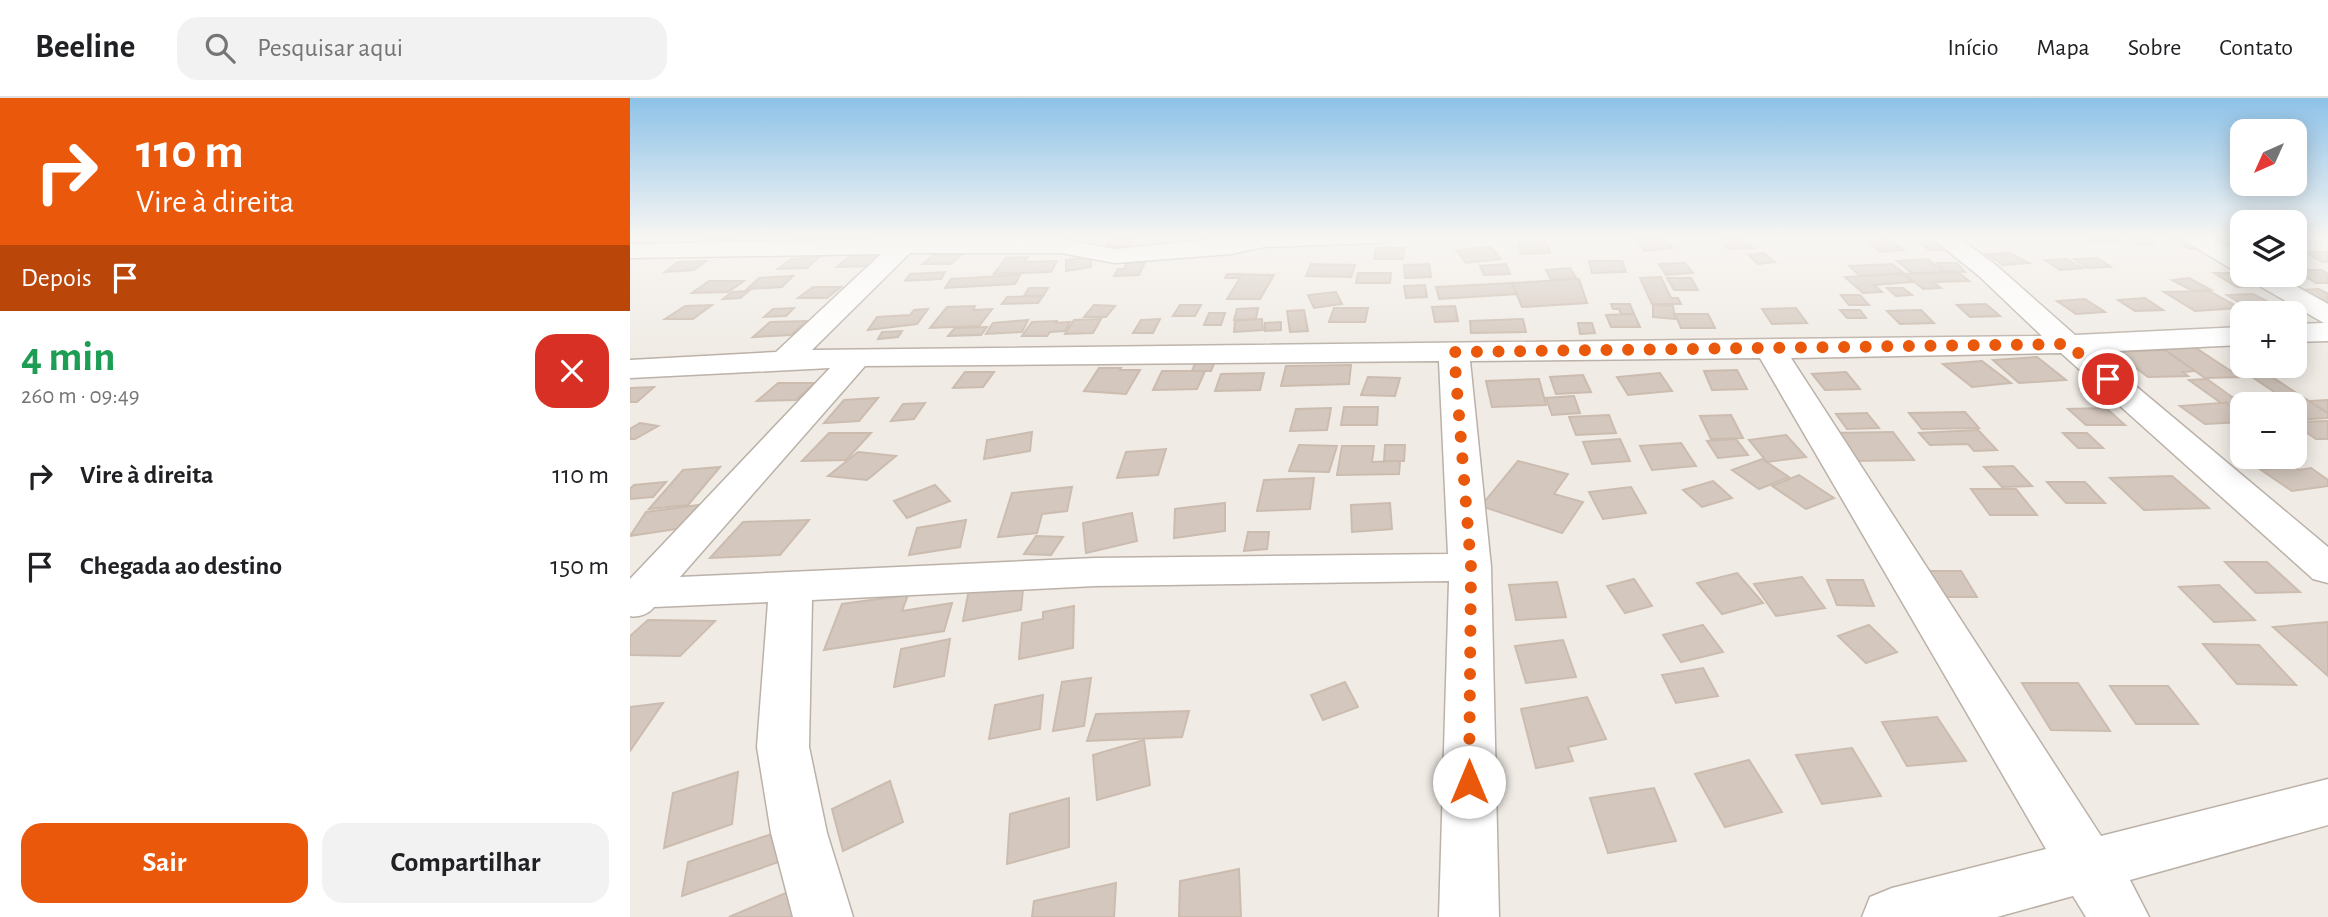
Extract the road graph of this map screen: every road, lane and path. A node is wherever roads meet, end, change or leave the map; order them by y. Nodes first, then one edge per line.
1 (876, 274) edge
2 (1992, 274) edge
3 (2278, 287) edge
4 (2328, 316) edge
5 (2328, 331) edge
6 (2307, 332) edge
7 (2230, 337) edge
8 (2068, 344) junction
9 (1770, 349) junction
10 (1454, 352) junction
11 (857, 357) junction
12 (785, 360) junction
13 (630, 369) edge
14 (1471, 567) junction
15 (2328, 569) edge
16 (791, 585) junction
17 (635, 598) edge
18 (2328, 802) edge
19 (2087, 864) junction
20 (823, 917) edge
21 (1469, 917) edge
22 (1892, 917) edge
23 (2119, 917) edge

1 - 12 street
2 - 8 street
3 - 4 street
5 - 6 street
7 - 8 street
8 - 9 street
8 - 15 street
9 - 10 street
9 - 19 street
10 - 11 street
10 - 14 street
11 - 12 street
11 - 17 street
12 - 13 street
14 - 16 street
14 - 21 street
16 - 17 street
16 - 20 street
18 - 19 street
19 - 22 street
19 - 23 street

